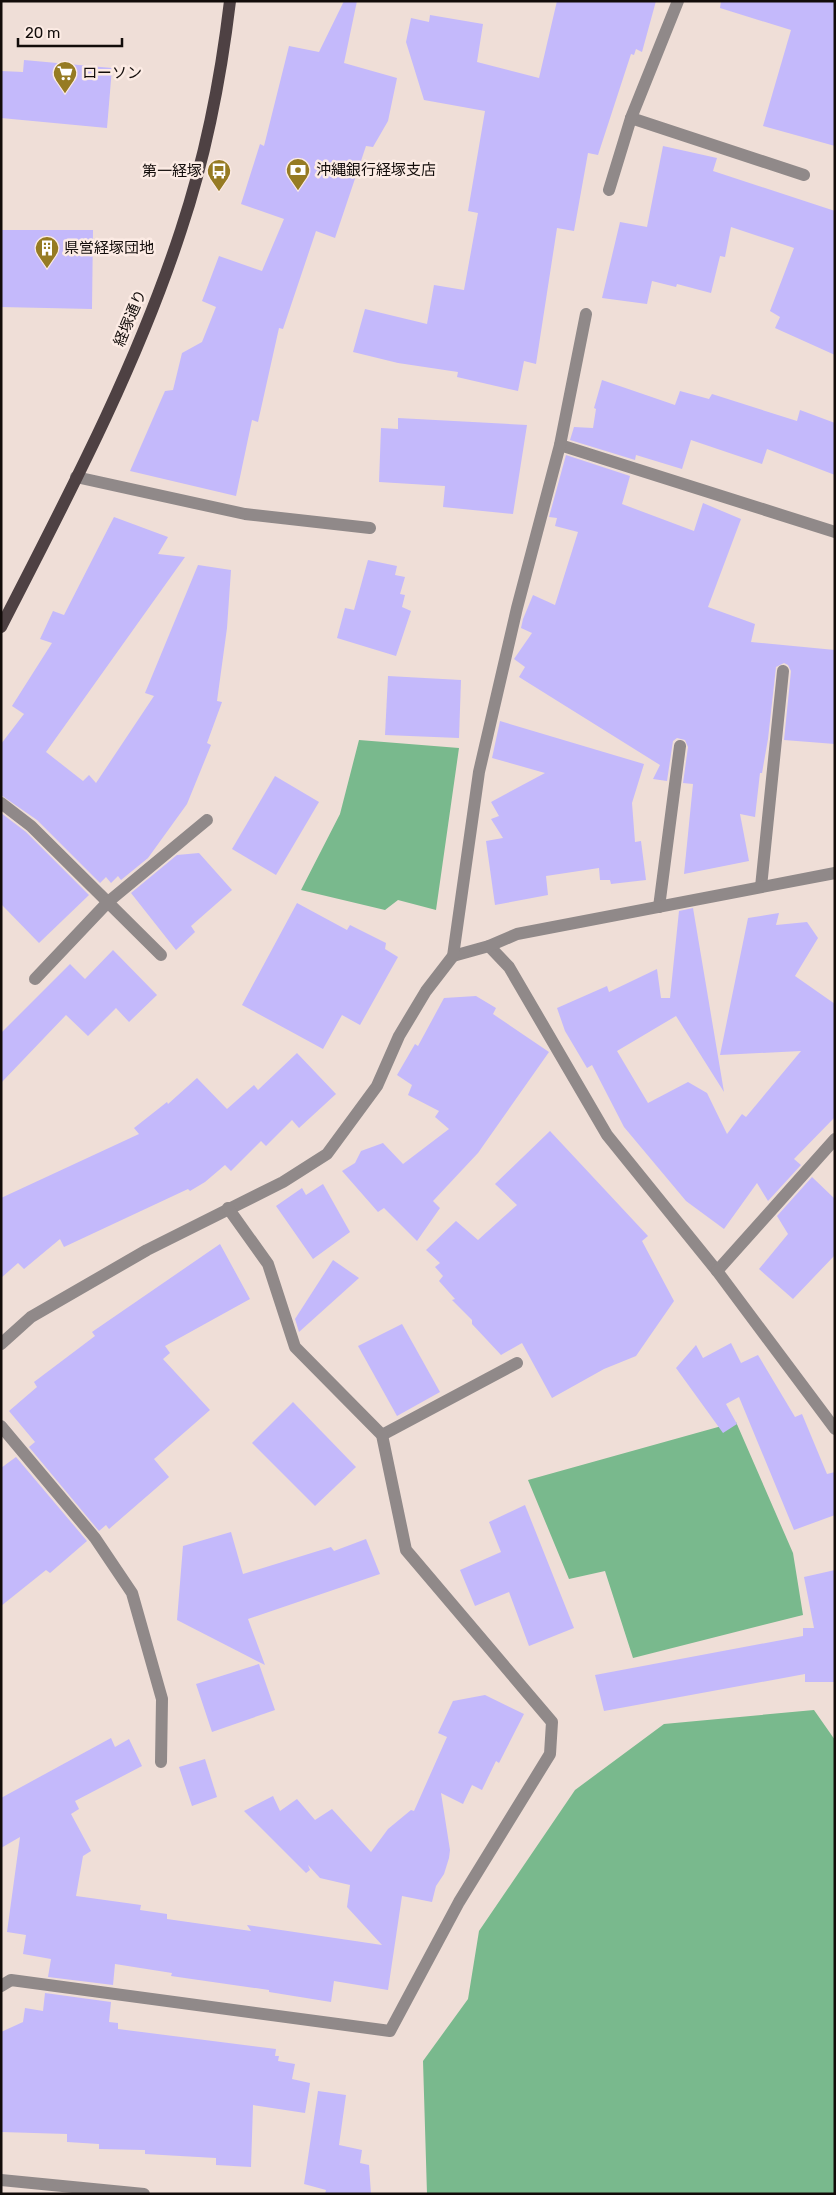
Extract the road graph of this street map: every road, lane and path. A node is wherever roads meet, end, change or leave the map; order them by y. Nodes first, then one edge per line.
1 (230, 1) edge
2 (678, 1) edge
3 (630, 118) junction
4 (804, 175) dead end
5 (609, 190) dead end
6 (586, 314) dead end
7 (560, 445) junction
8 (76, 477) junction
9 (370, 528) dead end
10 (835, 532) edge
11 (1, 626) edge
12 (782, 671) dead end
13 (680, 746) dead end
14 (1, 804) edge
15 (207, 820) dead end
16 (835, 873) edge
17 (762, 887) junction
18 (108, 902) junction
19 (659, 907) junction
20 (489, 946) junction
21 (161, 955) dead end
22 (453, 956) junction
23 (36, 979) dead end
24 (835, 1139) edge
25 (228, 1208) junction
26 (717, 1271) junction
27 (1, 1344) edge
28 (517, 1363) dead end
29 (1, 1426) edge
30 (835, 1429) edge
31 (382, 1435) junction
32 (161, 1762) dead end
33 (1, 1986) edge
34 (1, 2180) edge
35 (144, 2194) edge

1 - 8 main road, 経塚通り
2 - 3 street
3 - 4 street
3 - 5 street
6 - 7 street
7 - 10 street
7 - 22 street
8 - 9 street
8 - 11 main road, 経塚通り
12 - 17 street
13 - 19 street
14 - 18 street
15 - 18 street
16 - 17 street
17 - 19 street
18 - 21 street
18 - 23 street
19 - 20 street
20 - 22 street
20 - 26 street
22 - 25 street
24 - 26 street
25 - 27 street
25 - 31 street
26 - 30 street
28 - 31 street
29 - 32 street
31 - 33 street
34 - 35 street

